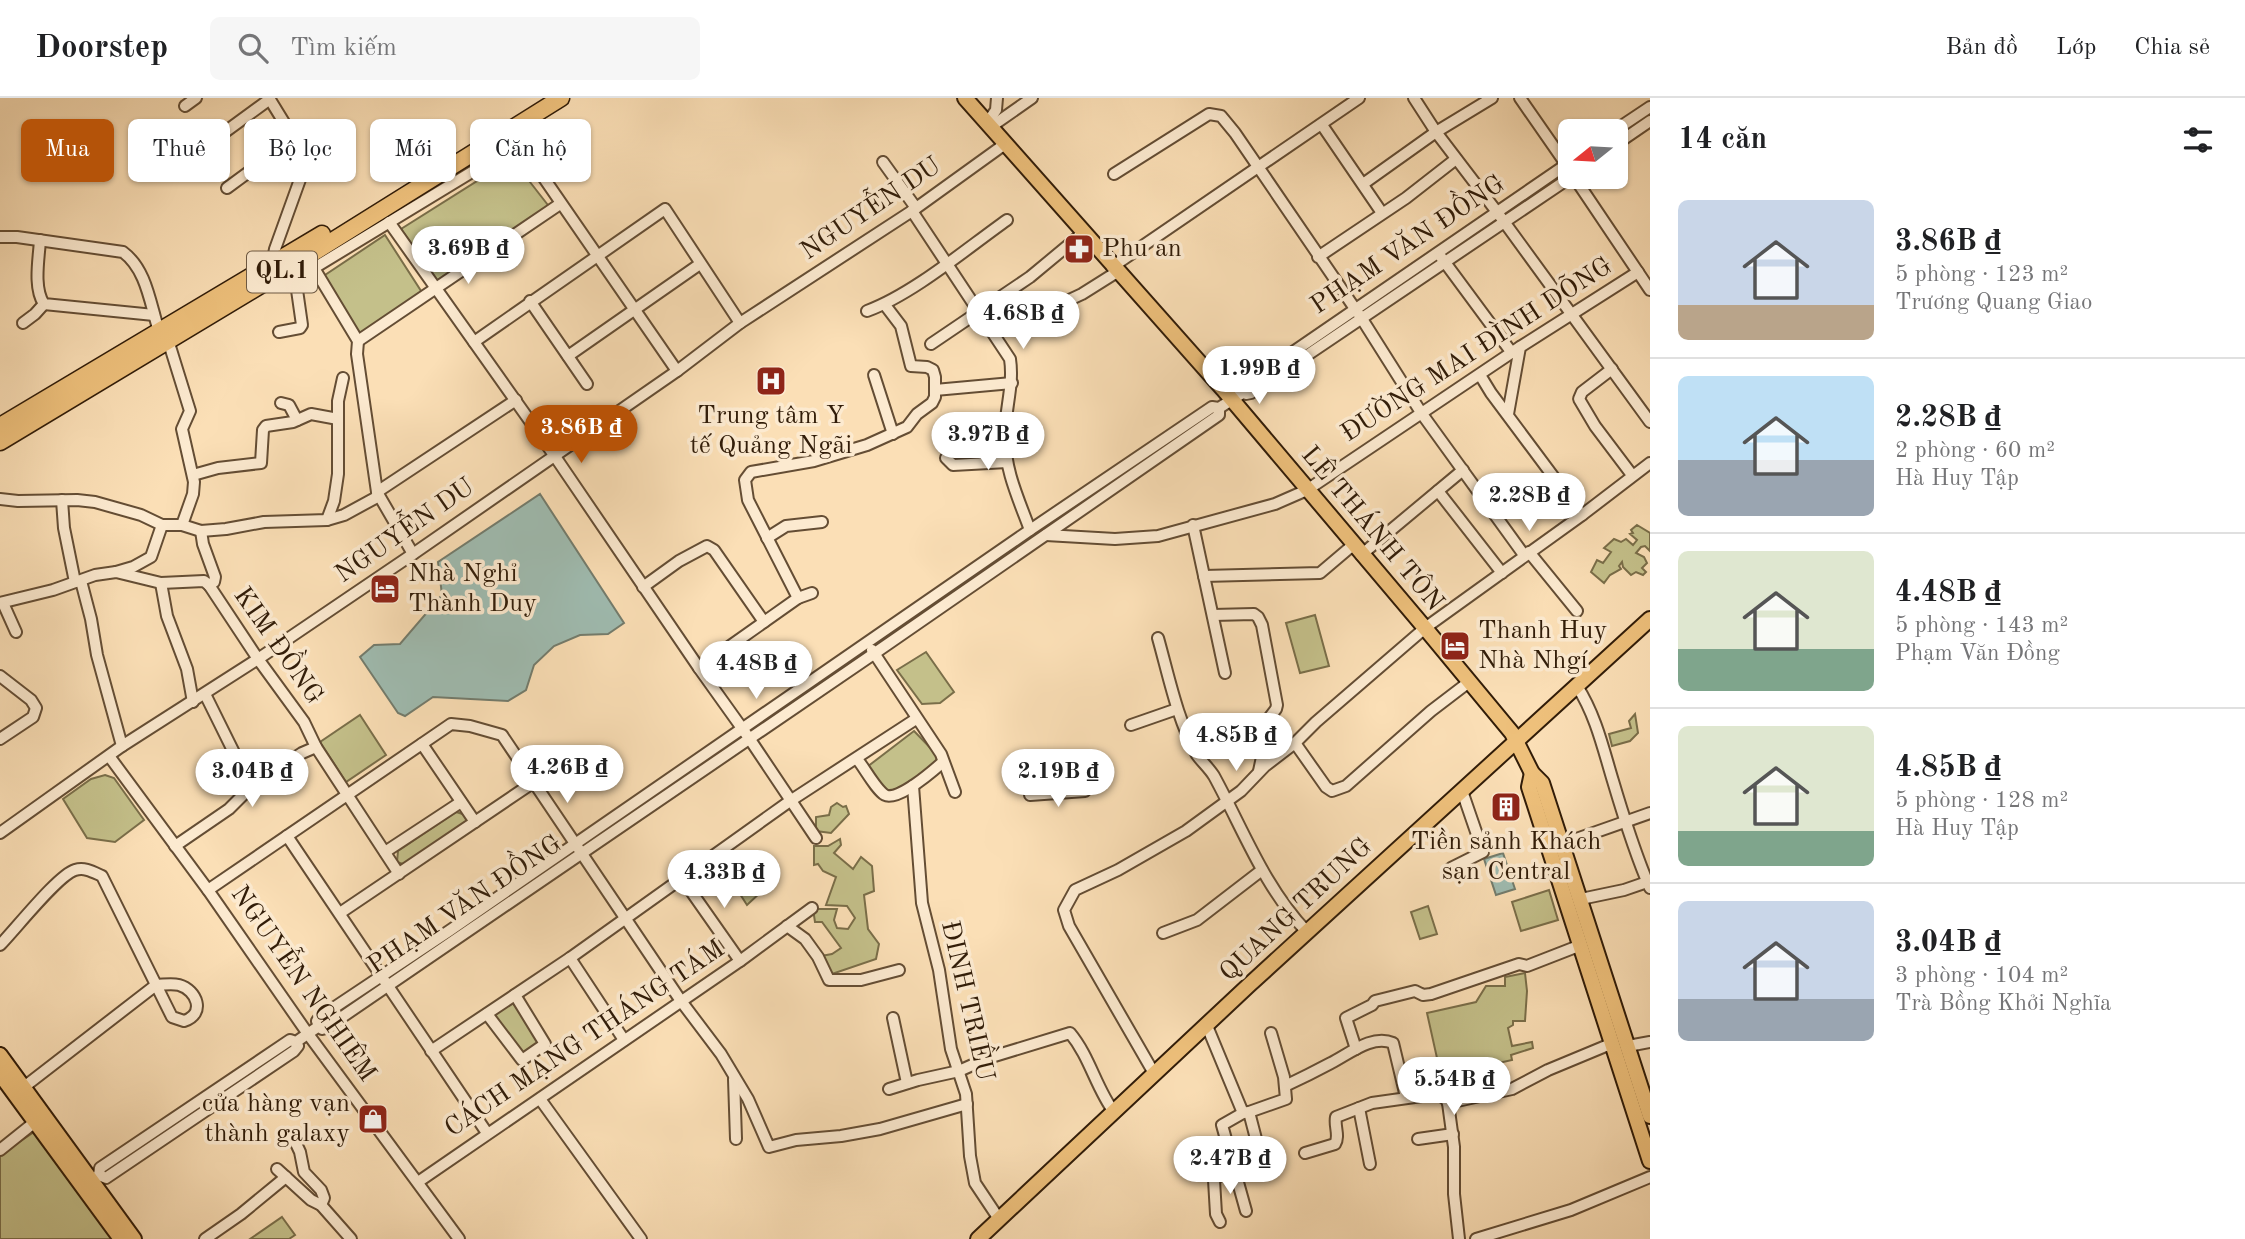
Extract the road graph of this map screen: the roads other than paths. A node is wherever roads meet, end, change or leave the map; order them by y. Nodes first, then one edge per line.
1 (196, 98) edge
2 (541, 98) edge
3 (561, 98) edge
4 (965, 98) edge
5 (997, 98) edge
6 (1032, 98) edge
7 (1359, 98) edge
8 (1414, 98) edge
9 (1492, 98) edge
10 (1520, 98) edge
11 (269, 99) edge
12 (185, 106) dead end
13 (1650, 107) edge
14 (282, 119) edge
15 (1650, 121) edge
16 (1635, 124) junction
17 (990, 125) junction
18 (1322, 125) junction
19 (1628, 126) edge
20 (230, 128) edge
21 (1628, 131) edge
22 (1436, 132) junction
23 (1005, 144) junction
24 (1558, 150) edge
25 (1456, 159) junction
26 (883, 162) dead end
27 (1258, 169) junction
28 (1558, 172) edge
29 (1114, 174) dead end
30 (244, 176) edge
31 (299, 182) edge
32 (1363, 184) junction
33 (1558, 187) edge
34 (227, 188) dead end
35 (1581, 189) edge
36 (560, 204) junction
37 (914, 209) junction
38 (1497, 212) junction
39 (1382, 213) junction
40 (1007, 220) dead end
41 (389, 222) junction
42 (1504, 222) junction
43 (1083, 233) junction
44 (0, 237) edge
45 (40, 240) junction
46 (1437, 252) junction
47 (598, 255) junction
48 (1318, 257) junction
49 (1445, 262) junction
50 (947, 263) junction
51 (700, 264) junction
52 (314, 268) junction
53 (285, 270) junction
54 (1115, 270) junction
55 (1638, 272) junction
56 (436, 288) junction
57 (1650, 290) edge
58 (530, 301) junction
59 (44, 304) junction
60 (885, 305) junction
61 (633, 310) junction
62 (867, 311) dead end
63 (978, 311) junction
64 (1358, 314) junction
65 (1572, 314) junction
66 (1037, 316) dead end
67 (23, 323) dead end
68 (740, 323) junction
69 (160, 329) junction
70 (279, 332) dead end
71 (358, 341) junction
72 (474, 342) junction
73 (931, 344) dead end
74 (1516, 350) junction
75 (568, 356) junction
76 (1612, 369) junction
77 (677, 371) junction
78 (874, 375) dead end
79 (1480, 375) junction
80 (343, 378) dead end
81 (1012, 383) junction
82 (587, 384) dead end
83 (935, 390) junction
84 (516, 400) junction
85 (1231, 400) junction
86 (281, 403) dead end
87 (1422, 414) junction
88 (1508, 414) junction
89 (338, 419) junction
90 (297, 420) junction
91 (1650, 422) edge
92 (0, 426) edge
93 (893, 434) junction
94 (0, 442) edge
95 (978, 452) dead end
96 (554, 455) junction
97 (946, 458) dead end
98 (1007, 459) junction
99 (1650, 463) edge
100 (1463, 470) junction
101 (193, 475) junction
102 (1112, 475) junction
103 (1632, 475) junction
104 (1119, 485) junction
105 (1307, 490) junction
106 (1438, 491) junction
107 (378, 494) junction
108 (0, 499) edge
109 (62, 500) junction
110 (1582, 515) junction
111 (327, 520) junction
112 (822, 522) dead end
113 (162, 525) junction
114 (182, 525) junction
115 (1193, 525) junction
116 (1030, 530) junction
117 (201, 531) junction
118 (1046, 535) junction
119 (767, 538) junction
120 (1357, 550) junction
121 (413, 554) junction
122 (1526, 554) junction
123 (148, 558) junction
124 (990, 559) junction
125 (996, 569) junction
126 (116, 572) junction
127 (1502, 573) junction
128 (1205, 576) junction
129 (78, 581) junction
130 (156, 582) junction
131 (209, 585) junction
132 (643, 587) junction
133 (812, 593) dead end
134 (798, 598) junction
135 (2, 603) edge
136 (1577, 611) dead end
137 (1213, 615) junction
138 (1650, 619) edge
139 (764, 622) junction
140 (1425, 628) junction
141 (16, 632) dead end
142 (1158, 638) dead end
143 (865, 643) junction
144 (875, 653) junction
145 (258, 659) junction
146 (699, 668) junction
147 (1225, 673) dead end
148 (0, 676) edge
149 (1468, 682) junction
150 (1577, 686) junction
151 (205, 694) junction
152 (193, 702) junction
153 (1177, 709) junction
154 (916, 719) junction
155 (1131, 725) dead end
156 (746, 734) junction
157 (0, 740) edge
158 (1517, 741) junction
159 (1294, 743) junction
160 (422, 744) junction
161 (122, 746) junction
162 (316, 747) junction
163 (109, 757) junction
164 (857, 759) junction
165 (943, 762) junction
166 (1261, 770) junction
167 (1532, 773) junction
168 (534, 782) junction
169 (913, 786) junction
170 (251, 787) junction
171 (1462, 791) junction
172 (954, 792) dead end
173 (1085, 792) dead end
174 (346, 795) junction
175 (1030, 795) dead end
176 (790, 801) junction
177 (1226, 802) junction
178 (461, 803) junction
179 (1650, 813) edge
180 (1625, 821) junction
181 (475, 822) junction
182 (0, 833) edge
183 (288, 836) junction
184 (816, 838) dead end
185 (1562, 845) junction
186 (175, 846) junction
187 (577, 849) junction
188 (385, 852) junction
189 (1451, 869) dead end
190 (1262, 870) junction
191 (399, 874) junction
192 (681, 877) junction
193 (1566, 878) junction
194 (1649, 884) edge
195 (208, 890) junction
196 (1581, 898) junction
197 (812, 908) dead end
198 (340, 913) junction
199 (625, 919) junction
200 (787, 926) junction
201 (1307, 932) junction
202 (1163, 933) dead end
203 (452, 936) junction
204 (0, 945) edge
205 (1581, 945) junction
206 (569, 958) junction
207 (740, 961) junction
208 (900, 970) dead end
209 (382, 975) junction
210 (388, 985) junction
211 (515, 995) junction
212 (681, 1001) junction
213 (487, 1014) junction
214 (893, 1018) dead end
215 (319, 1026) junction
216 (1207, 1026) junction
217 (1271, 1033) dead end
218 (308, 1034) junction
219 (624, 1040) junction
220 (1650, 1042) edge
221 (1620, 1044) junction
222 (1356, 1049) junction
223 (431, 1051) junction
224 (0, 1055) edge
225 (960, 1071) junction
226 (0, 1074) edge
227 (734, 1074) junction
228 (1155, 1074) junction
229 (907, 1083) junction
230 (1285, 1086) junction
231 (24, 1087) junction
232 (889, 1088) dead end
233 (1406, 1097) junction
234 (540, 1099) junction
235 (1448, 1102) junction
236 (967, 1104) junction
237 (1359, 1108) junction
238 (1114, 1112) junction
239 (1246, 1112) junction
240 (1650, 1116) edge
241 (35, 1122) junction
242 (488, 1133) junction
243 (1453, 1134) junction
244 (293, 1137) dead end
245 (736, 1139) dead end
246 (1418, 1139) dead end
247 (0, 1150) edge
248 (1306, 1153) dead end
249 (1261, 1158) dead end
250 (1650, 1161) edge
251 (1370, 1164) dead end
252 (1234, 1168) junction
253 (1650, 1177) edge
254 (91, 1180) junction
255 (418, 1182) junction
256 (321, 1205) junction
257 (1246, 1211) dead end
258 (999, 1219) junction
259 (1220, 1222) dead end
260 (1516, 1233) edge
261 (636, 1237) edge
262 (1493, 1237) edge
263 (121, 1239) edge
264 (134, 1239) edge
265 (205, 1239) edge
266 (351, 1239) edge
267 (459, 1239) edge
268 (978, 1239) edge
269 (1458, 1239) edge
270 (1476, 1239) edge

1 - 12 street
2 - 53 highway, QL.1
3 - 53 highway, QL.1
4 - 17 main road, LÊ THÁNH TÔN
5 - 17 street
6 - 17 street
7 - 18 street
8 - 22 street
9 - 22 street
10 - 24 street
11 - 14 street
11 - 20 street
13 - 16 street
15 - 16 street
16 - 19 street
16 - 21 street
17 - 23 main road, LÊ THÁNH TÔN
18 - 27 street
18 - 32 street
22 - 25 street
22 - 32 street
23 - 37 street, NGUYỄN DU
23 - 43 main road, LÊ THÁNH TÔN
25 - 38 street
25 - 39 street
26 - 37 street
27 - 29 street
27 - 48 street
27 - 54 street
28 - 38 street, PHẠM VĂN ĐỒNG
30 - 34 street
31 - 53 street
32 - 39 street
33 - 42 street, PHẠM VĂN ĐỒNG
35 - 55 street
36 - 41 street
36 - 47 street
36 - 56 street
37 - 50 street
37 - 68 street, NGUYỄN DU
38 - 42 street
38 - 46 street, PHẠM VĂN ĐỒNG
39 - 48 street
40 - 50 street
41 - 52 street
41 - 56 street
42 - 49 street, PHẠM VĂN ĐỒNG
42 - 65 street
43 - 54 main road, LÊ THÁNH TÔN
43 - 63 street
44 - 45 street
45 - 59 street
45 - 69 street
46 - 49 street
46 - 64 street, PHẠM VĂN ĐỒNG
47 - 51 street
47 - 58 street
47 - 61 street
48 - 64 street
49 - 64 street, PHẠM VĂN ĐỒNG
49 - 74 street
50 - 60 street
50 - 63 street
51 - 61 street
51 - 68 street
52 - 53 street
52 - 71 street
53 - 69 highway, QL.1
53 - 70 street
54 - 66 street
54 - 85 main road, LÊ THÁNH TÔN
55 - 57 street
55 - 65 street, ĐƯỜNG MAI ĐÌNH DÕNG
56 - 71 street
56 - 72 street
58 - 72 street
58 - 75 street
59 - 67 street
59 - 69 street
60 - 62 street
60 - 83 street
61 - 75 street
61 - 77 street
63 - 73 street
63 - 81 street
64 - 85 street, PHẠM VĂN ĐỒNG
64 - 87 street
65 - 74 street, ĐƯỜNG MAI ĐÌNH DÕNG
65 - 76 street
68 - 77 street, NGUYỄN DU
69 - 92 highway, QL.1
69 - 94 highway, QL.1
69 - 101 street
71 - 107 street
72 - 84 street
74 - 79 street, ĐƯỜNG MAI ĐÌNH DÕNG
74 - 88 street
75 - 82 street
76 - 91 street
76 - 103 street
77 - 96 street, NGUYỄN DU
78 - 93 street
79 - 87 street, ĐƯỜNG MAI ĐÌNH DÕNG
79 - 88 street
80 - 89 street
81 - 83 street
81 - 98 street
83 - 93 street
84 - 96 street
84 - 107 street
85 - 102 street, PHẠM VĂN ĐỒNG
85 - 104 street, PHẠM VĂN ĐỒNG
85 - 105 main road, LÊ THÁNH TÔN
86 - 90 street
87 - 100 street
87 - 105 street, ĐƯỜNG MAI ĐÌNH DÕNG
88 - 110 street
89 - 90 street
89 - 111 street
90 - 101 street
93 - 119 street
95 - 98 street
96 - 121 street, NGUYỄN DU
96 - 132 street
97 - 98 street
98 - 116 street
99 - 103 street
100 - 106 street
100 - 122 street
101 - 114 street
102 - 104 street
102 - 116 street, PHẠM VĂN ĐỒNG
103 - 110 street
104 - 118 street, PHẠM VĂN ĐỒNG
105 - 115 street, ĐƯỜNG MAI ĐÌNH DÕNG
105 - 120 main road, LÊ THÁNH TÔN
106 - 120 street
106 - 127 street
107 - 111 street
107 - 121 street
108 - 109 street
109 - 113 street
109 - 129 street
110 - 122 street
111 - 117 street
112 - 119 street
113 - 114 street
113 - 123 street
114 - 117 street
115 - 118 street, ĐƯỜNG MAI ĐÌNH DÕNG
115 - 128 street
116 - 124 street, PHẠM VĂN ĐỒNG
117 - 131 street
118 - 125 street, PHẠM VĂN ĐỒNG
119 - 134 street
120 - 128 street
120 - 140 main road, LÊ THÁNH TÔN
121 - 145 street, NGUYỄN DU
122 - 127 street
122 - 136 street
123 - 126 street
123 - 130 street
124 - 125 street
124 - 143 street, PHẠM VĂN ĐỒNG
125 - 144 street, PHẠM VĂN ĐỒNG
126 - 129 street
126 - 130 street
127 - 140 street
128 - 137 street
129 - 135 street
129 - 161 street
130 - 131 street
130 - 152 street
131 - 145 street, KIM ĐỒNG
132 - 139 street
132 - 146 street
133 - 134 street
134 - 139 street
135 - 141 street
137 - 147 street
137 - 166 street
138 - 150 main road, QUANG TRUNG
139 - 146 street
140 - 149 main road, LÊ THÁNH TÔN
140 - 159 street
142 - 153 street
143 - 144 street
143 - 156 street, PHẠM VĂN ĐỒNG
144 - 154 street
144 - 156 street, PHẠM VĂN ĐỒNG
145 - 151 street, NGUYỄN DU
145 - 162 street, KIM ĐỒNG
146 - 156 street
148 - 157 street
149 - 158 main road, LÊ THÁNH TÔN
149 - 159 street
150 - 158 main road, QUANG TRUNG
150 - 180 street
151 - 152 street, NGUYỄN DU
151 - 170 street
152 - 161 street, NGUYỄN DU
153 - 155 street
153 - 177 street
154 - 164 street
154 - 165 street
156 - 176 street
156 - 187 street, PHẠM VĂN ĐỒNG
158 - 167 main road, LÊ THÁNH TÔN
158 - 171 main road, QUANG TRUNG
159 - 166 street
160 - 168 street
160 - 174 street
160 - 178 street
161 - 163 street, NGUYỄN DU
162 - 170 street
162 - 174 street, KIM ĐỒNG
163 - 182 street, NGUYỄN DU
163 - 186 street, NGUYỄN NGHIÊM
164 - 169 street
164 - 176 street
165 - 169 street
165 - 172 street
166 - 177 street
167 - 185 main road, LÊ THÁNH TÔN
167 - 193 main road
168 - 181 street
168 - 187 street
169 - 225 street, ĐINH TRIỀU
170 - 186 street
171 - 189 street
171 - 201 main road, QUANG TRUNG
173 - 175 street
174 - 183 street
174 - 188 street, KIM ĐỒNG
176 - 184 street
176 - 192 street
177 - 190 street
177 - 228 street
178 - 181 street
178 - 188 street
179 - 180 street
180 - 185 street
180 - 194 street
181 - 191 street
183 - 195 street
183 - 198 street
185 - 193 main road, LÊ THÁNH TÔN
186 - 195 street, NGUYỄN NGHIÊM
187 - 199 street
187 - 203 street, PHẠM VĂN ĐỒNG
188 - 191 street, KIM ĐỒNG
190 - 201 street
190 - 202 street
191 - 198 street
192 - 199 street
192 - 207 street
193 - 196 main road
193 - 205 main road
194 - 196 street
195 - 218 street, NGUYỄN NGHIÊM
196 - 221 main road
197 - 200 street, CÁCH MẠNG THÁNG TÁM
198 - 209 street
199 - 206 street
199 - 212 street
200 - 207 street, CÁCH MẠNG THÁNG TÁM
200 - 208 street
201 - 216 main road, QUANG TRUNG
203 - 209 street, PHẠM VĂN ĐỒNG
203 - 210 street, PHẠM VĂN ĐỒNG
204 - 231 street
205 - 221 main road
205 - 222 street
206 - 211 street
206 - 219 street
207 - 212 street, CÁCH MẠNG THÁNG TÁM
209 - 210 street
209 - 215 street, PHẠM VĂN ĐỒNG
210 - 215 street, PHẠM VĂN ĐỒNG
210 - 223 street
211 - 213 street
211 - 213 street
212 - 219 street, CÁCH MẠNG THÁNG TÁM
212 - 227 street
213 - 223 street
214 - 229 street
215 - 218 street, PHẠM VĂN ĐỒNG
216 - 228 main road, QUANG TRUNG
216 - 239 street
217 - 230 street
218 - 254 street, PHẠM VĂN ĐỒNG
218 - 255 street, NGUYỄN NGHIÊM
219 - 234 street, CÁCH MẠNG THÁNG TÁM
220 - 221 street
221 - 235 street
221 - 240 main road
221 - 250 main road
222 - 230 street
222 - 233 street
223 - 242 street
224 - 231 main road
225 - 229 street
225 - 236 street, ĐINH TRIỀU
225 - 238 street
226 - 241 main road
227 - 236 street
227 - 245 street
228 - 238 main road, QUANG TRUNG
229 - 232 street
230 - 239 street
231 - 254 main road
233 - 235 street
233 - 237 street
234 - 242 street, CÁCH MẠNG THÁNG TÁM
234 - 261 street
235 - 243 street
236 - 258 street, ĐINH TRIỀU
237 - 248 street
237 - 251 street
238 - 258 main road, QUANG TRUNG
239 - 249 street
239 - 252 street
241 - 247 street
241 - 254 main road
242 - 255 street, CÁCH MẠNG THÁNG TÁM
243 - 246 street
243 - 269 street
244 - 256 street
252 - 257 street
252 - 259 street
253 - 260 street
254 - 263 main road
254 - 264 main road
255 - 267 street, NGUYỄN NGHIÊM
256 - 265 street
256 - 266 street
258 - 268 main road, QUANG TRUNG
260 - 262 street
262 - 270 street

